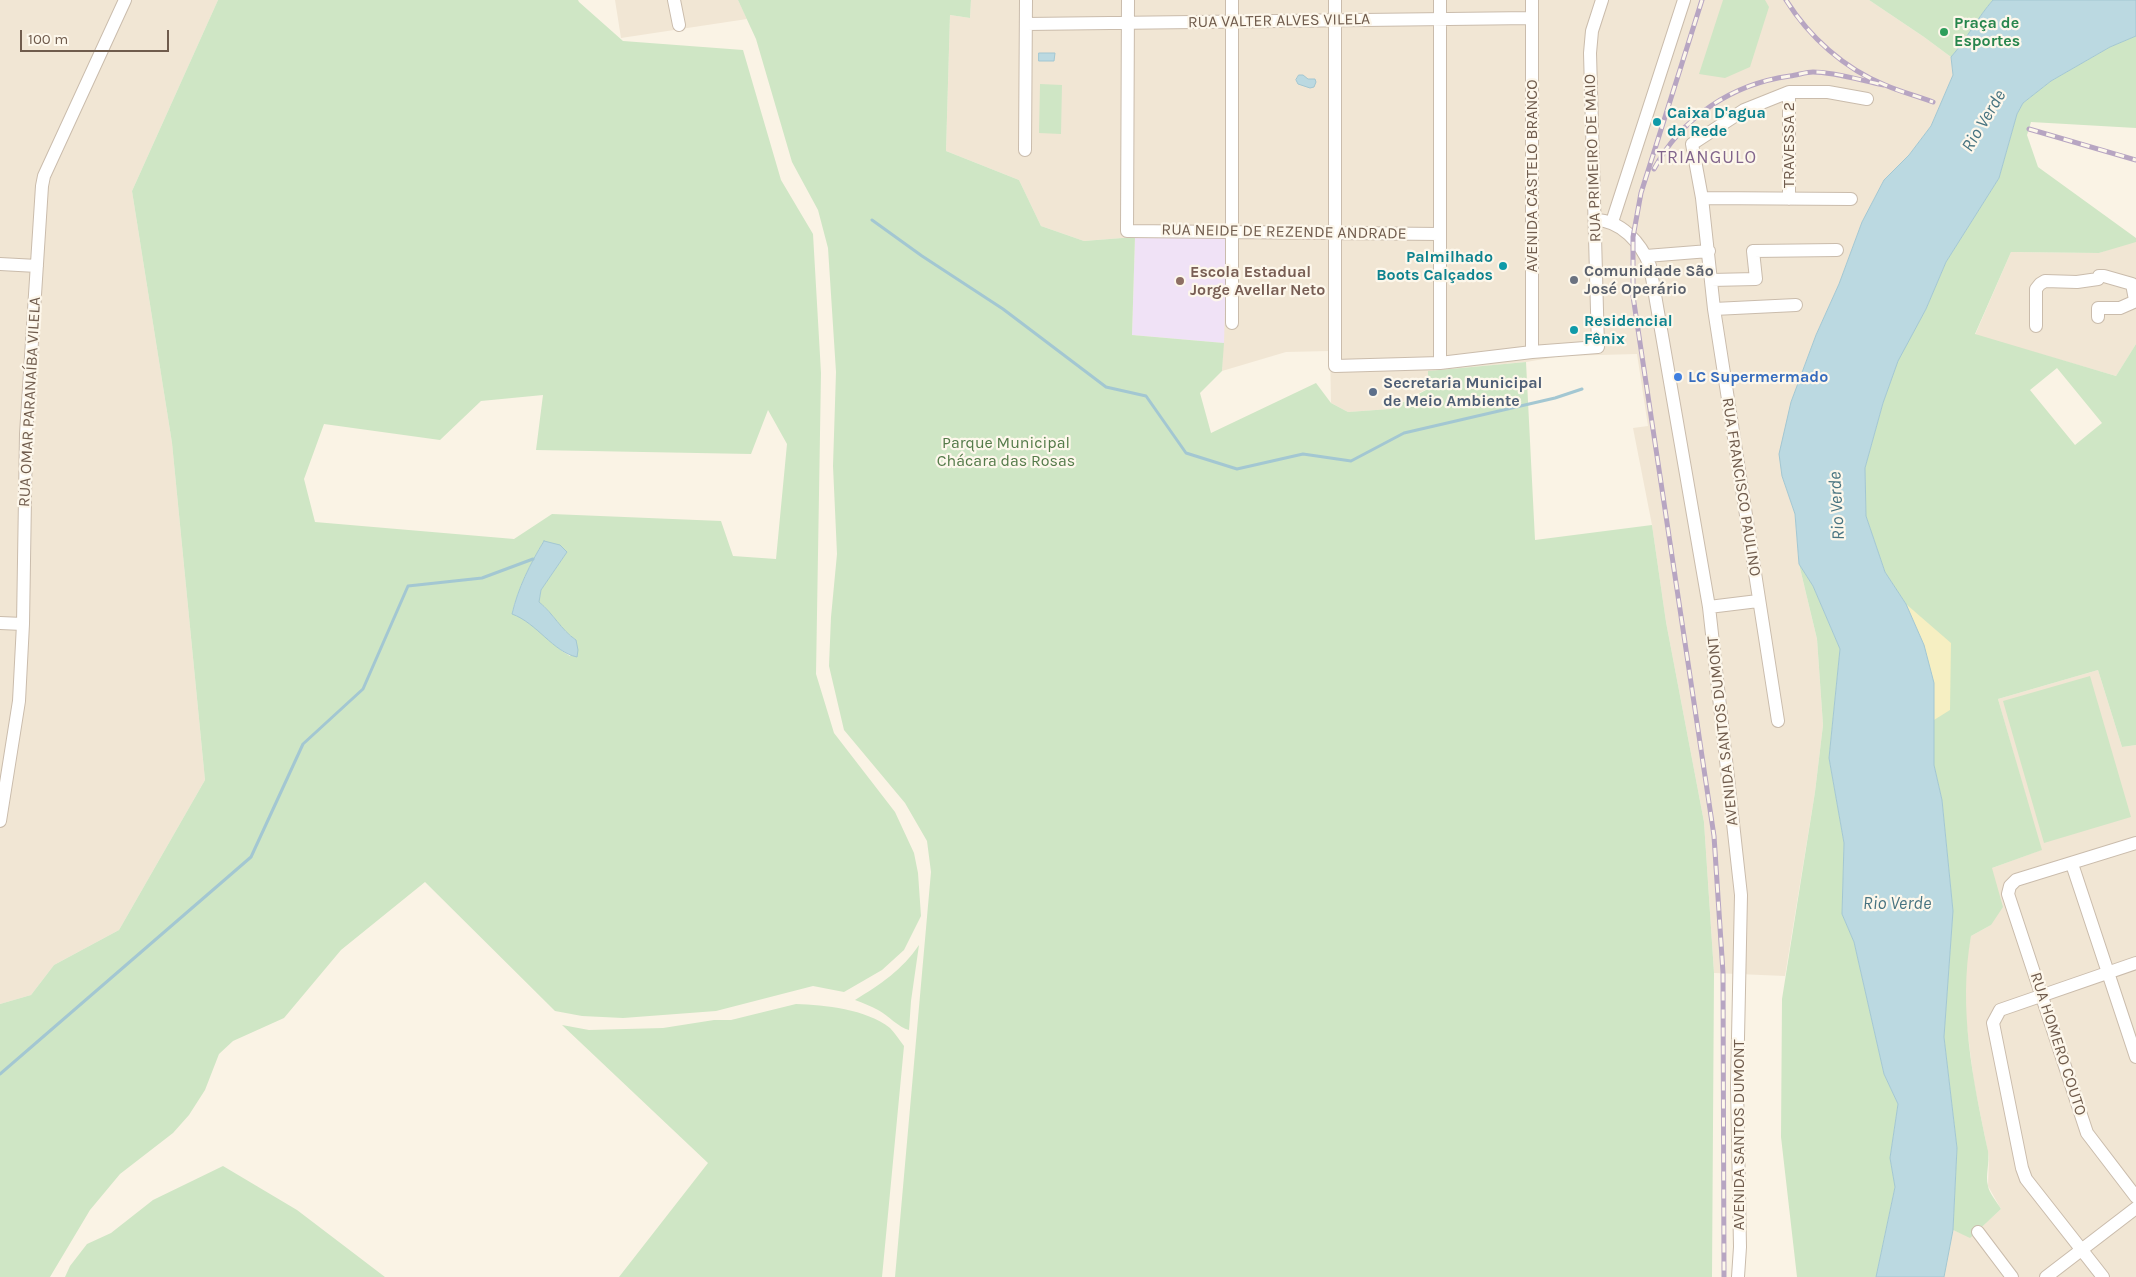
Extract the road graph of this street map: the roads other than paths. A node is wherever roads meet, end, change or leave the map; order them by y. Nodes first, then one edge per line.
1 (125, 0) edge
2 (674, 0) edge
3 (1026, 0) edge
4 (1128, 0) edge
5 (1232, 0) edge
6 (1335, 0) edge
7 (1440, 0) edge
8 (1532, 0) edge
9 (1602, 0) edge
10 (1684, 0) edge
11 (1532, 18) junction
12 (1440, 19) junction
13 (1335, 20) junction
14 (1232, 21) junction
15 (1128, 22) junction
16 (1026, 24) junction
17 (678, 25) dead end
18 (1789, 92) junction
19 (1867, 99) dead end
20 (1024, 150) dead end
21 (1702, 198) junction
22 (1789, 199) junction
23 (1851, 199) dead end
24 (1595, 220) junction
25 (1612, 222) junction
26 (1233, 232) junction
27 (1335, 233) junction
28 (1440, 234) junction
29 (1837, 250) dead end
30 (1709, 251) junction
31 (1646, 256) junction
32 (0, 264) edge
33 (37, 266) junction
34 (1712, 280) junction
35 (2135, 301) edge
36 (1796, 305) dead end
37 (1714, 309) junction
38 (2098, 317) dead end
39 (1232, 323) dead end
40 (2036, 326) dead end
41 (1532, 352) junction
42 (1440, 363) junction
43 (1758, 601) junction
44 (1709, 608) junction
45 (0, 623) edge
46 (24, 624) junction
47 (1778, 721) dead end
48 (0, 820) edge
49 (2136, 843) edge
50 (2072, 864) junction
51 (2136, 963) edge
52 (2108, 973) junction
53 (2042, 996) junction
54 (2136, 1056) edge
55 (2136, 1197) edge
56 (2136, 1208) edge
57 (1978, 1232) dead end
58 (2082, 1250) junction
59 (1738, 1277) edge
60 (2012, 1277) edge
61 (2046, 1277) edge
62 (2103, 1277) edge

1 - 33 street, RUA OMAR PARANAÍBA VILELA
2 - 17 street
3 - 16 street
4 - 15 street
5 - 14 street
6 - 13 street
7 - 12 street
8 - 11 street, AVENIDA CASTELO BRANCO
9 - 24 street, RUA PRIMEIRO DE MAIO
10 - 25 street
11 - 12 street, RUA VALTER ALVES VILELA
11 - 41 street, AVENIDA CASTELO BRANCO
12 - 13 street, RUA VALTER ALVES VILELA
12 - 28 street
13 - 14 street, RUA VALTER ALVES VILELA
13 - 27 street
14 - 15 street, RUA VALTER ALVES VILELA
14 - 26 street
15 - 16 street, RUA VALTER ALVES VILELA
15 - 26 street, RUA NEIDE DE REZENDE ANDRADE
16 - 20 street
18 - 19 street, RUA FRANCISCO PAULINO
18 - 21 street, RUA FRANCISCO PAULINO
18 - 22 street, TRAVESSA 2
21 - 22 street
21 - 30 street, RUA FRANCISCO PAULINO
22 - 23 street
24 - 25 street
24 - 41 street, RUA PRIMEIRO DE MAIO
25 - 31 street, AVENIDA SANTOS DUMONT
26 - 27 street, RUA NEIDE DE REZENDE ANDRADE
26 - 39 street
27 - 28 street, RUA NEIDE DE REZENDE ANDRADE
27 - 42 street
28 - 42 street
29 - 34 street
30 - 31 street
30 - 34 street, RUA FRANCISCO PAULINO
31 - 44 street, AVENIDA SANTOS DUMONT
32 - 33 street
33 - 46 street, RUA OMAR PARANAÍBA VILELA
34 - 37 street, RUA FRANCISCO PAULINO
35 - 38 street
35 - 40 street
36 - 37 street
37 - 43 street, RUA FRANCISCO PAULINO
41 - 42 street
43 - 44 street
43 - 47 street, RUA FRANCISCO PAULINO
44 - 59 street, AVENIDA SANTOS DUMONT
45 - 46 street
46 - 48 street, RUA OMAR PARANAÍBA VILELA
49 - 50 street
50 - 52 street
50 - 53 street, RUA HOMERO COUTO
51 - 52 street
52 - 53 street
52 - 54 street
53 - 55 street, RUA HOMERO COUTO
53 - 58 street
56 - 58 street
57 - 60 street
58 - 61 street
58 - 62 street

